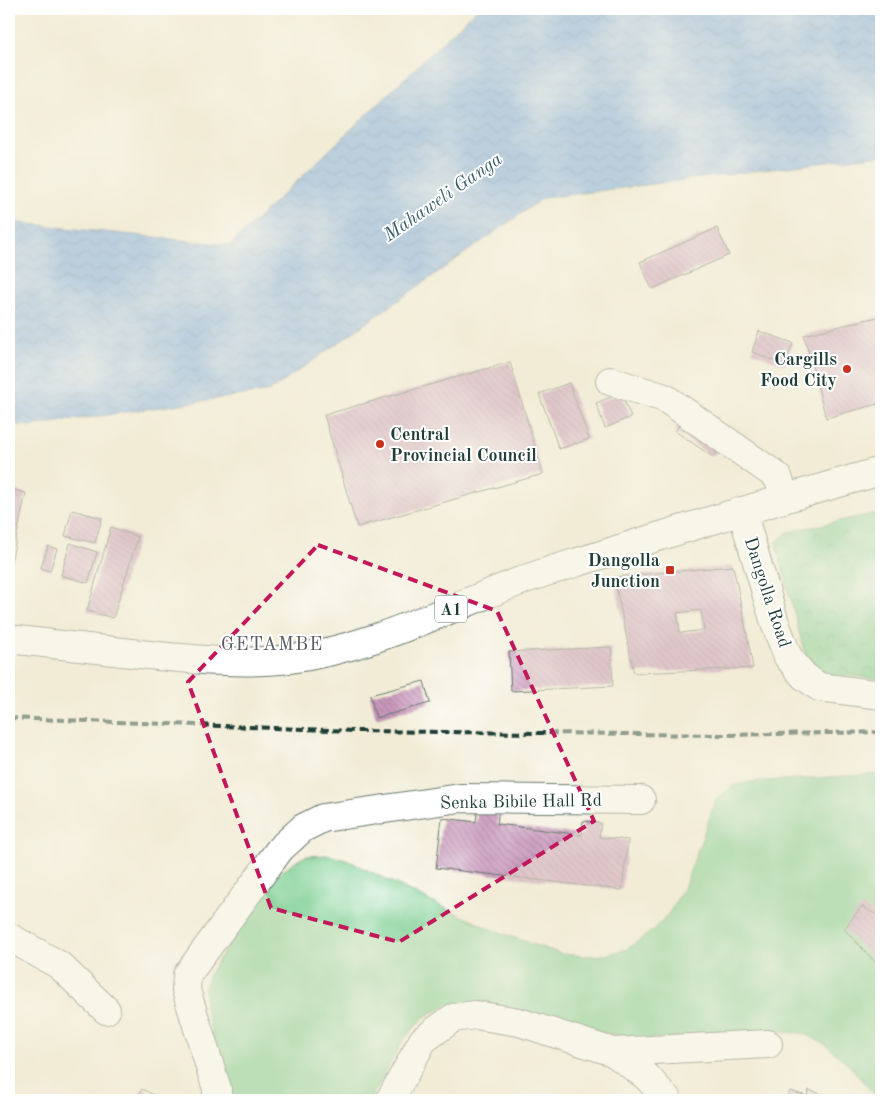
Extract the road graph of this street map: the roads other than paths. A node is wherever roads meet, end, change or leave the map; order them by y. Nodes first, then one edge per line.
1 (610, 381) dead end
2 (881, 472) edge
3 (785, 498) junction
4 (742, 511) junction
5 (9, 639) edge
6 (881, 695) edge
7 (641, 800) dead end
8 (9, 937) edge
9 (106, 1010) dead end
10 (768, 1044) dead end
11 (613, 1052) junction
12 (217, 1100) edge
13 (390, 1100) edge
14 (668, 1100) edge

1 - 3 main road
2 - 3 main road, A1
3 - 4 main road, A1
4 - 5 main road, A1
4 - 6 main road, Dangolla Road
7 - 12 main road, Senka Bibile Hall Rd
8 - 9 main road
10 - 11 main road
11 - 13 main road
11 - 14 main road

